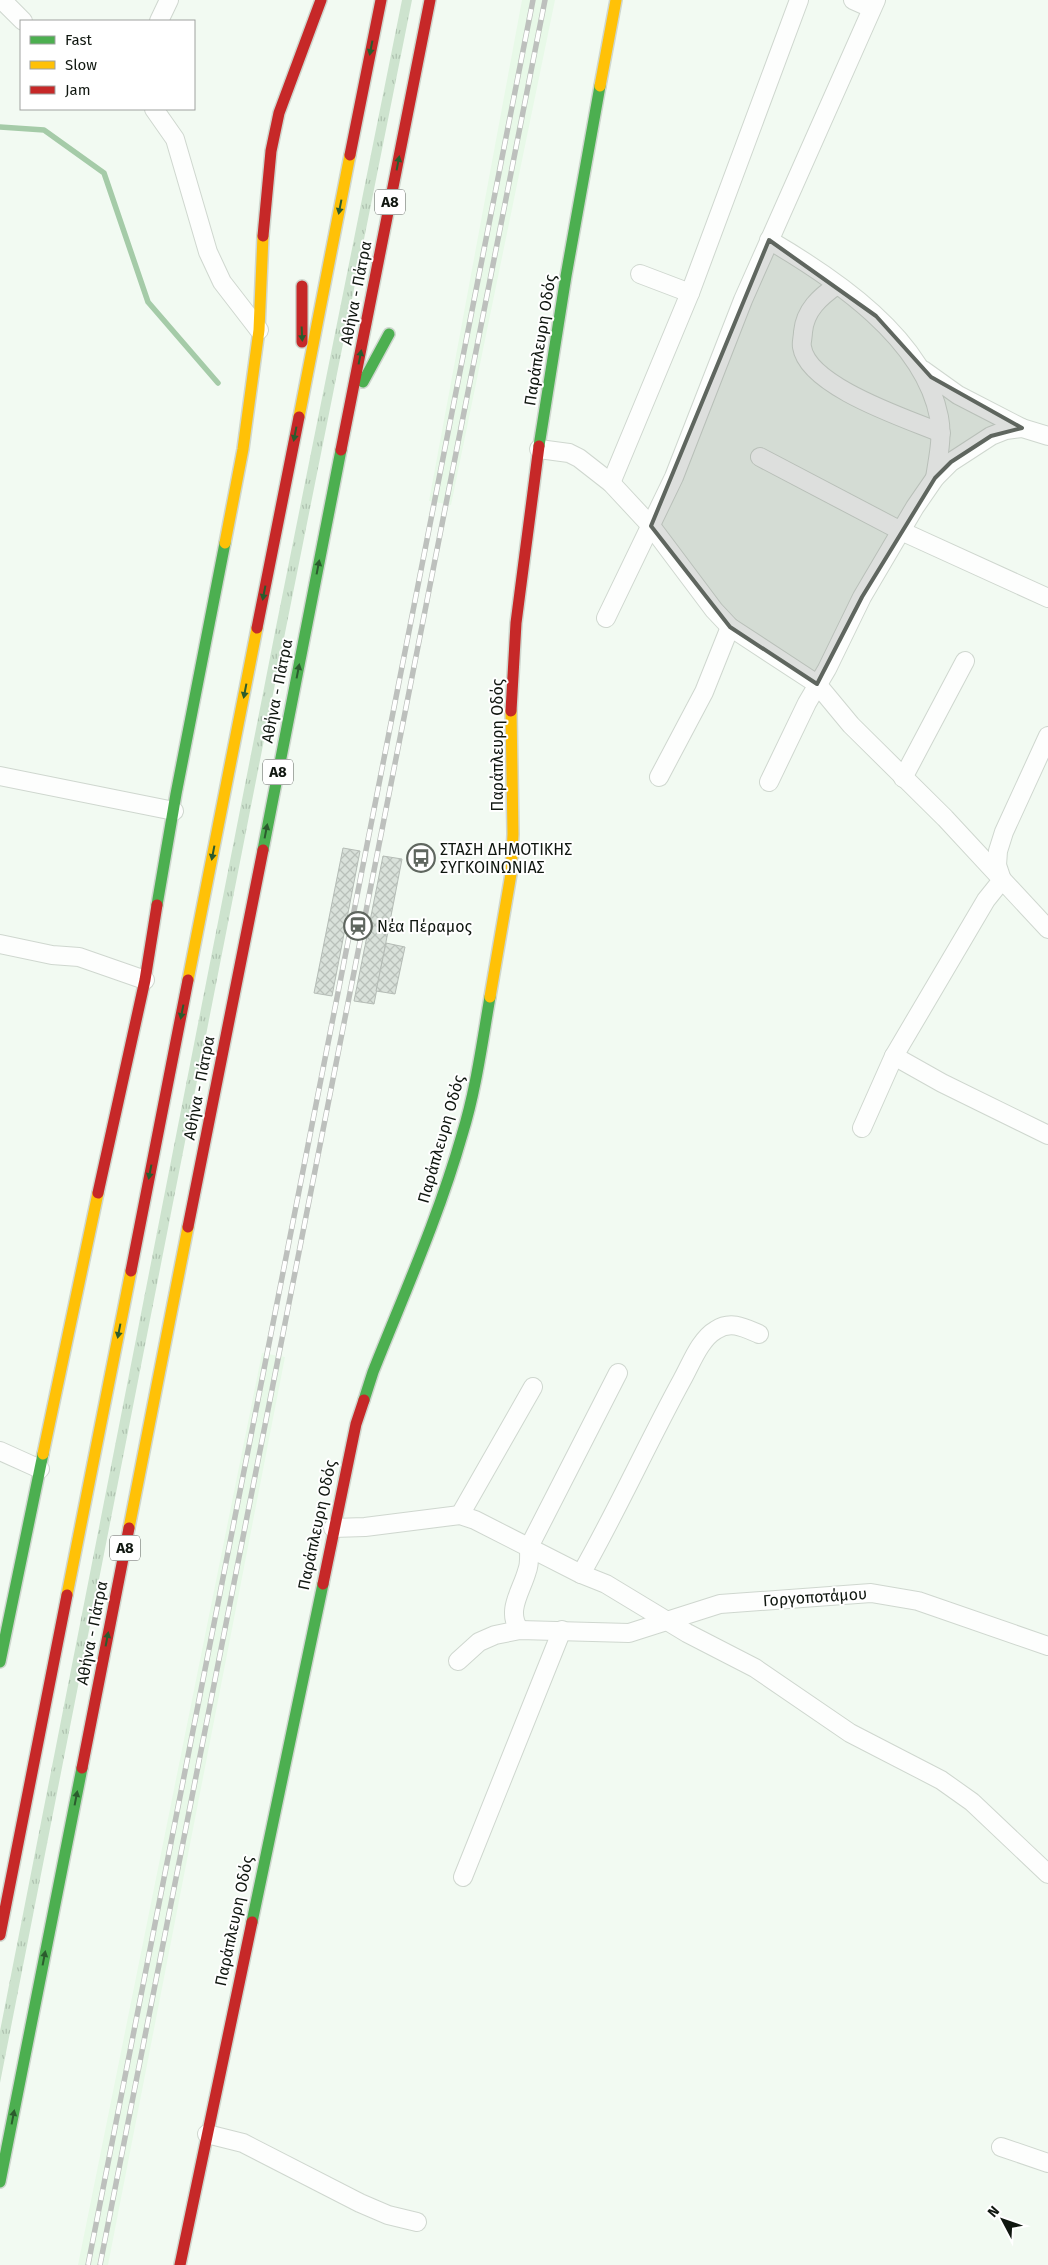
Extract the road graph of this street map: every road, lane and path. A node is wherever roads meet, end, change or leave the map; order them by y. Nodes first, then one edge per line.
1 (2, 0) edge
2 (169, 0) edge
3 (320, 0) edge
4 (381, 0) edge
5 (430, 0) edge
6 (616, 0) edge
7 (799, 0) edge
8 (853, 0) edge
9 (873, 4) edge
10 (22, 20) edge
11 (160, 20) edge
12 (155, 110) edge
13 (769, 240) junction
14 (640, 274) dead end
15 (837, 285) junction
16 (302, 286) dead end
17 (690, 293) junction
18 (259, 330) junction
19 (389, 334) dead end
20 (915, 363) junction
21 (305, 386) junction
22 (350, 405) junction
23 (1022, 428) junction
24 (941, 433) junction
25 (1048, 436) edge
26 (540, 449) junction
27 (760, 457) dead end
28 (935, 478) junction
29 (611, 483) junction
30 (651, 526) junction
31 (901, 531) junction
32 (1048, 598) edge
33 (606, 618) dead end
34 (730, 627) junction
35 (965, 661) dead end
36 (817, 684) junction
37 (1048, 736) edge
38 (0, 776) edge
39 (659, 777) dead end
40 (903, 778) junction
41 (769, 782) dead end
42 (174, 811) junction
43 (1002, 880) junction
44 (1048, 929) edge
45 (0, 944) edge
46 (145, 980) junction
47 (894, 1056) junction
48 (862, 1128) dead end
49 (1048, 1135) edge
50 (759, 1334) dead end
51 (618, 1373) dead end
52 (533, 1387) dead end
53 (0, 1451) edge
54 (40, 1469) junction
55 (460, 1515) junction
56 (333, 1528) junction
57 (529, 1548) junction
58 (581, 1574) junction
59 (666, 1620) junction
60 (520, 1630) junction
61 (562, 1630) junction
62 (1048, 1646) edge
63 (458, 1661) dead end
64 (0, 1662) edge
65 (1046, 1865) edge
66 (463, 1877) dead end
67 (0, 1935) edge
68 (207, 2134) junction
69 (1000, 2147) dead end
70 (1048, 2163) edge
71 (0, 2182) edge
72 (417, 2222) dead end
73 (180, 2265) edge

1 - 10 street
2 - 11 street
3 - 18 main road
4 -> 21 main road, Αθήνα - Πάτρα
22 -> 5 main road, Αθήνα - Πάτρα / Α8
6 - 26 main road, Παράπλευρη Οδός
7 - 17 street
8 - 9 street
9 - 13 street
12 - 18 street
13 - 15 street
13 - 30 street
14 - 17 street
15 - 20 street
15 - 24 street
16 -> 21 main road
17 - 29 street
18 - 42 main road
19 - 22 main road
20 - 23 street
20 - 24 street
21 -> 67 main road, Αθήνα - Πάτρα
71 -> 22 main road, Αθήνα - Πάτρα / Α8
23 - 25 street
23 - 28 street
24 - 28 street
26 - 29 street
26 - 56 main road, Παράπλευρη Οδός
27 - 31 street
28 - 31 street
29 - 30 street
30 - 33 street
30 - 34 street
31 - 32 street
31 - 36 street
34 - 36 street
34 - 39 street
35 - 40 street
36 - 40 street
36 - 41 street
37 - 43 street
38 - 42 street
40 - 43 street
42 - 46 main road
43 - 44 street
43 - 47 street
45 - 46 street
46 - 54 main road
47 - 48 street
47 - 49 street
50 - 58 street
51 - 57 street
52 - 55 street
53 - 54 street
54 - 64 main road
55 - 56 street
55 - 57 street
56 - 68 main road, Παράπλευρη Οδός
57 - 58 street
57 - 60 street
58 - 59 street
59 - 61 street, Γοργοποτάμου
59 - 62 street, Γοργοποτάμου
59 - 65 street
60 - 61 street, Γοργοποτάμου
60 - 63 street, Γοργοποτάμου
61 - 66 street
68 - 72 street
68 - 73 main road, Παράπλευρη Οδός
69 - 70 street

